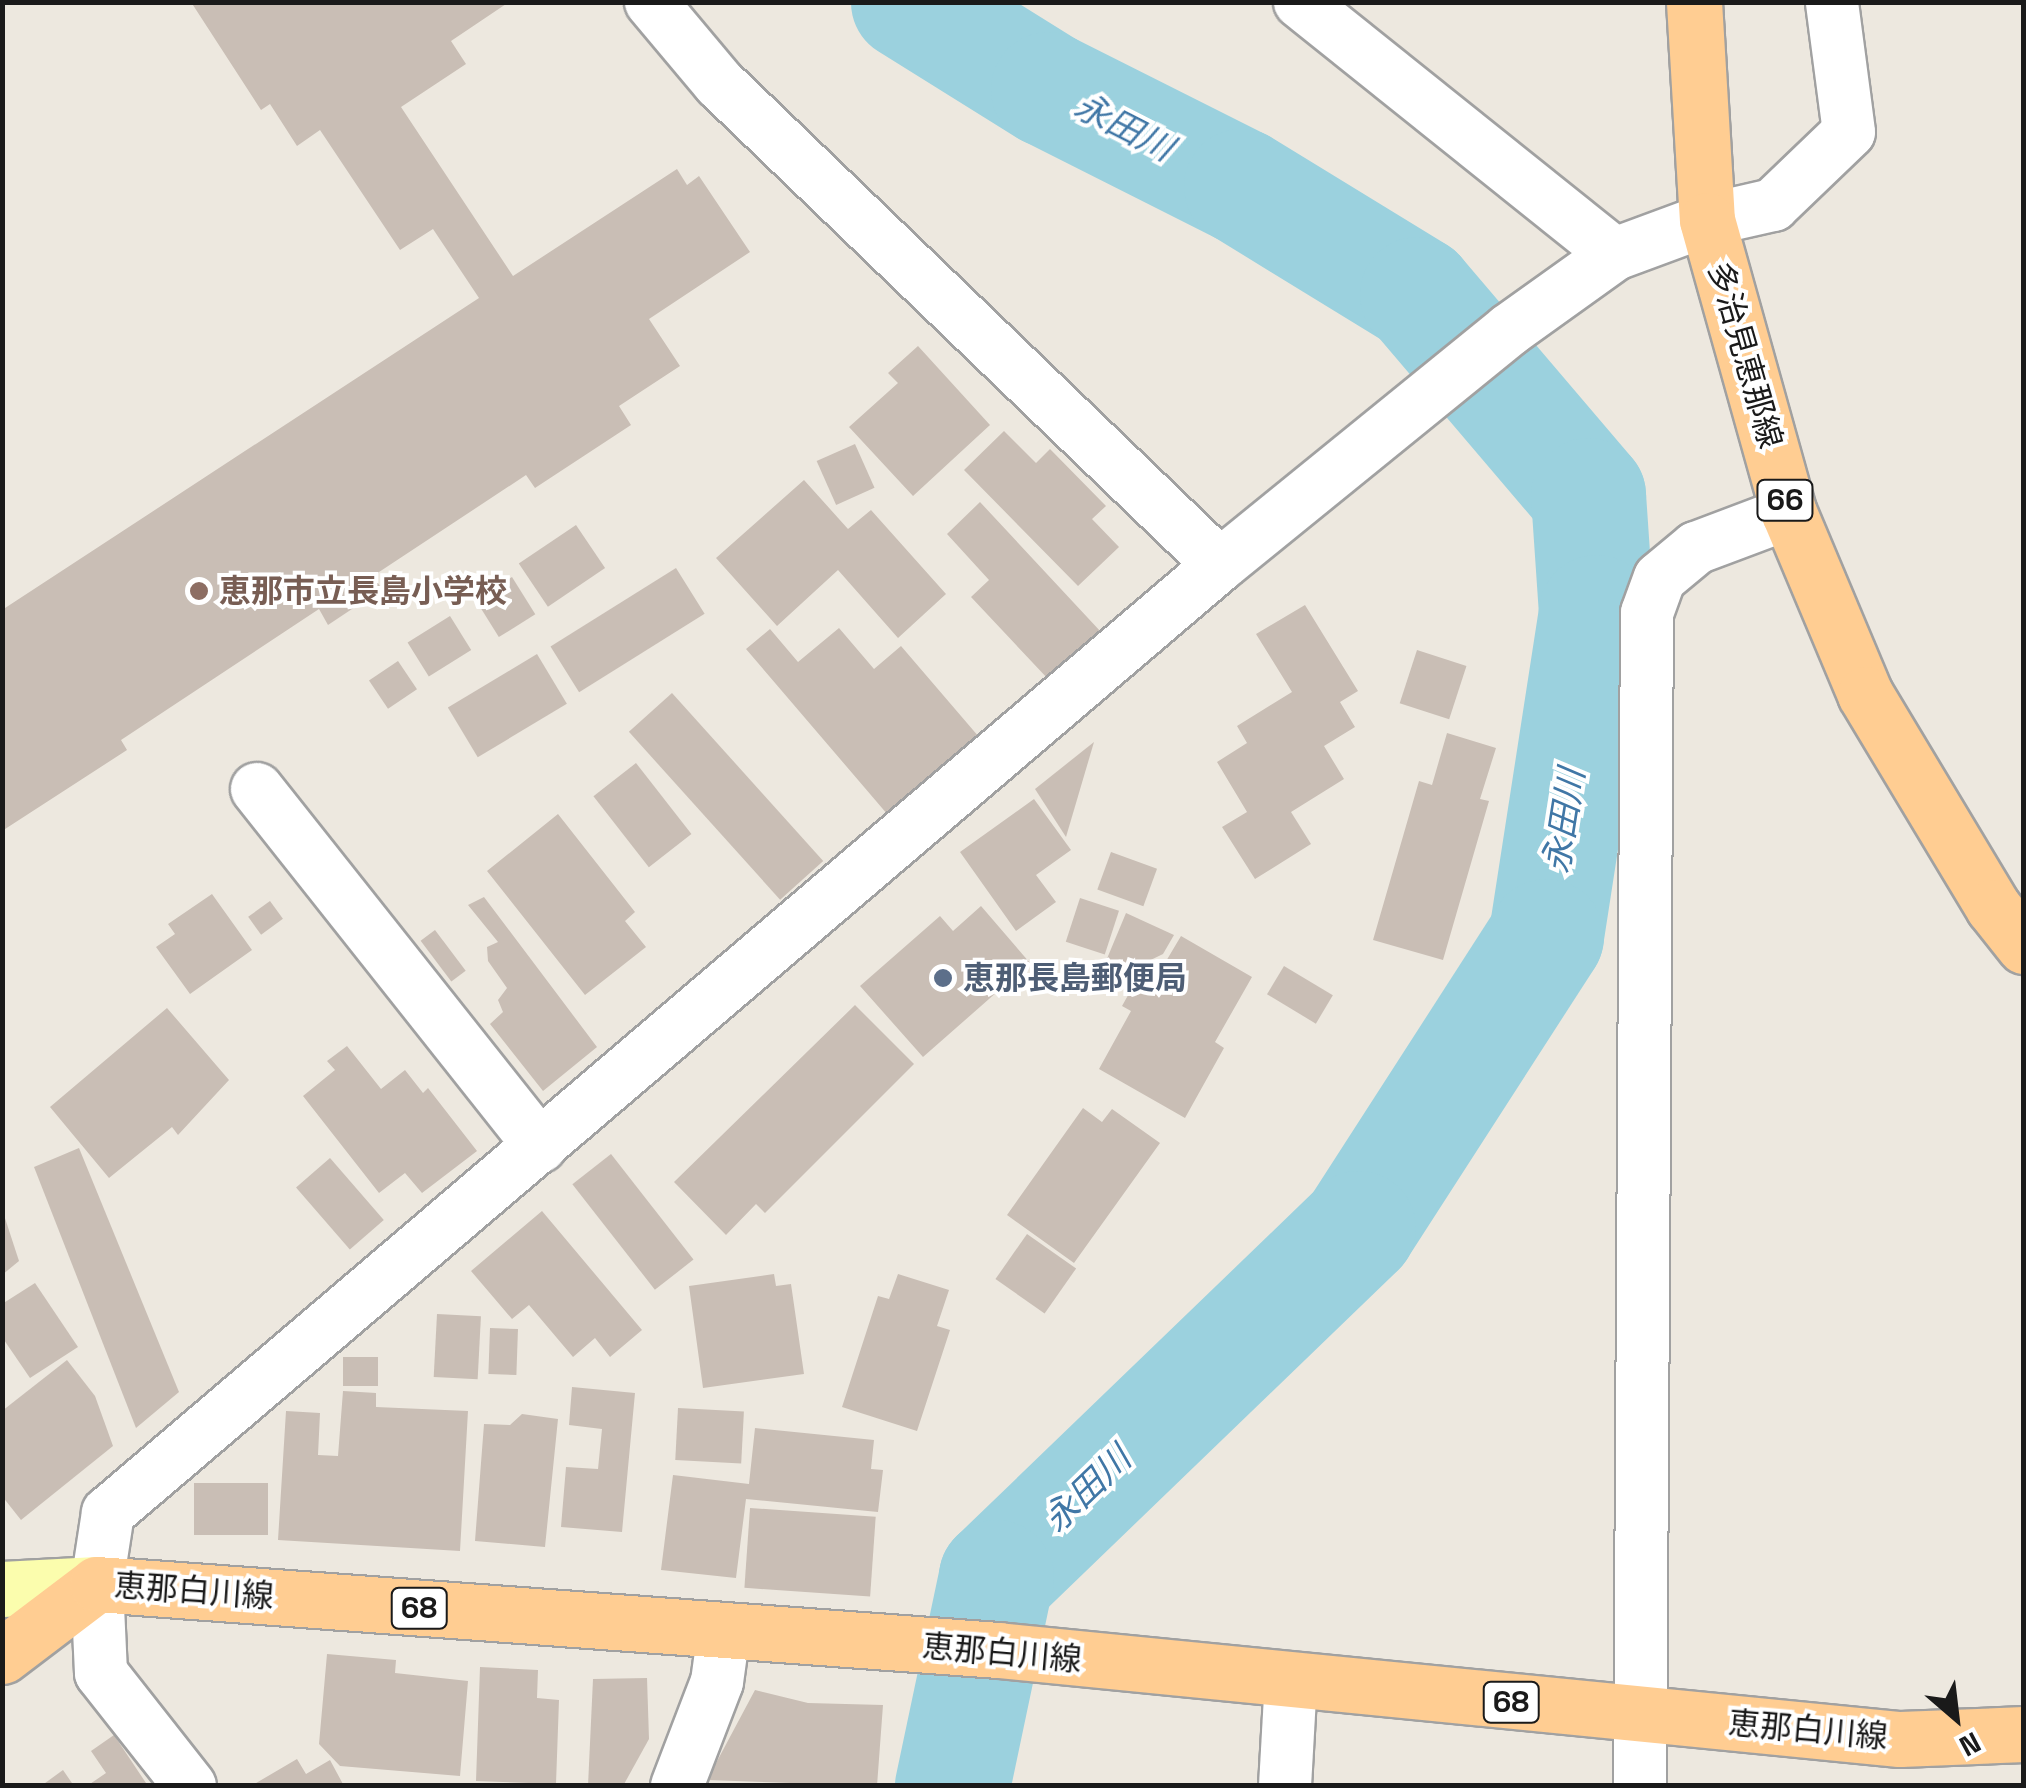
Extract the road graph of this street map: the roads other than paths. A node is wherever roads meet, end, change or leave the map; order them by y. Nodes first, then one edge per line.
1 (652, 2) edge
2 (1300, 2) edge
3 (1694, 2) edge
4 (1832, 2) edge
5 (1707, 220) junction
6 (1615, 254) junction
7 (1789, 513) junction
8 (1220, 565) junction
9 (257, 788) dead end
10 (2024, 946) edge
11 (540, 1146) junction
12 (96, 1584) junction
13 (2, 1589) edge
14 (724, 1631) junction
15 (2, 1656) edge
16 (1291, 1680) junction
17 (1640, 1714) junction
18 (2024, 1734) edge
19 (190, 1786) edge
20 (678, 1786) edge
21 (1286, 1786) edge
22 (1640, 1786) edge

1 - 8 street
2 - 6 street
3 - 5 main road, 多治見恵那線 / 66
4 - 5 street
5 - 6 street
5 - 7 main road, 多治見恵那線 / 66
6 - 8 street
7 - 10 main road, 多治見恵那線 / 66
7 - 17 street
8 - 11 street
9 - 11 street
11 - 12 street
12 - 13 street
12 - 14 main road, 恵那白川線 / 68
12 - 15 main road, 恵那白川線
12 - 19 street
14 - 16 main road, 恵那白川線 / 68
14 - 20 street
16 - 17 main road, 恵那白川線 / 68
16 - 21 street
17 - 18 main road, 恵那白川線 / 68
17 - 22 street

